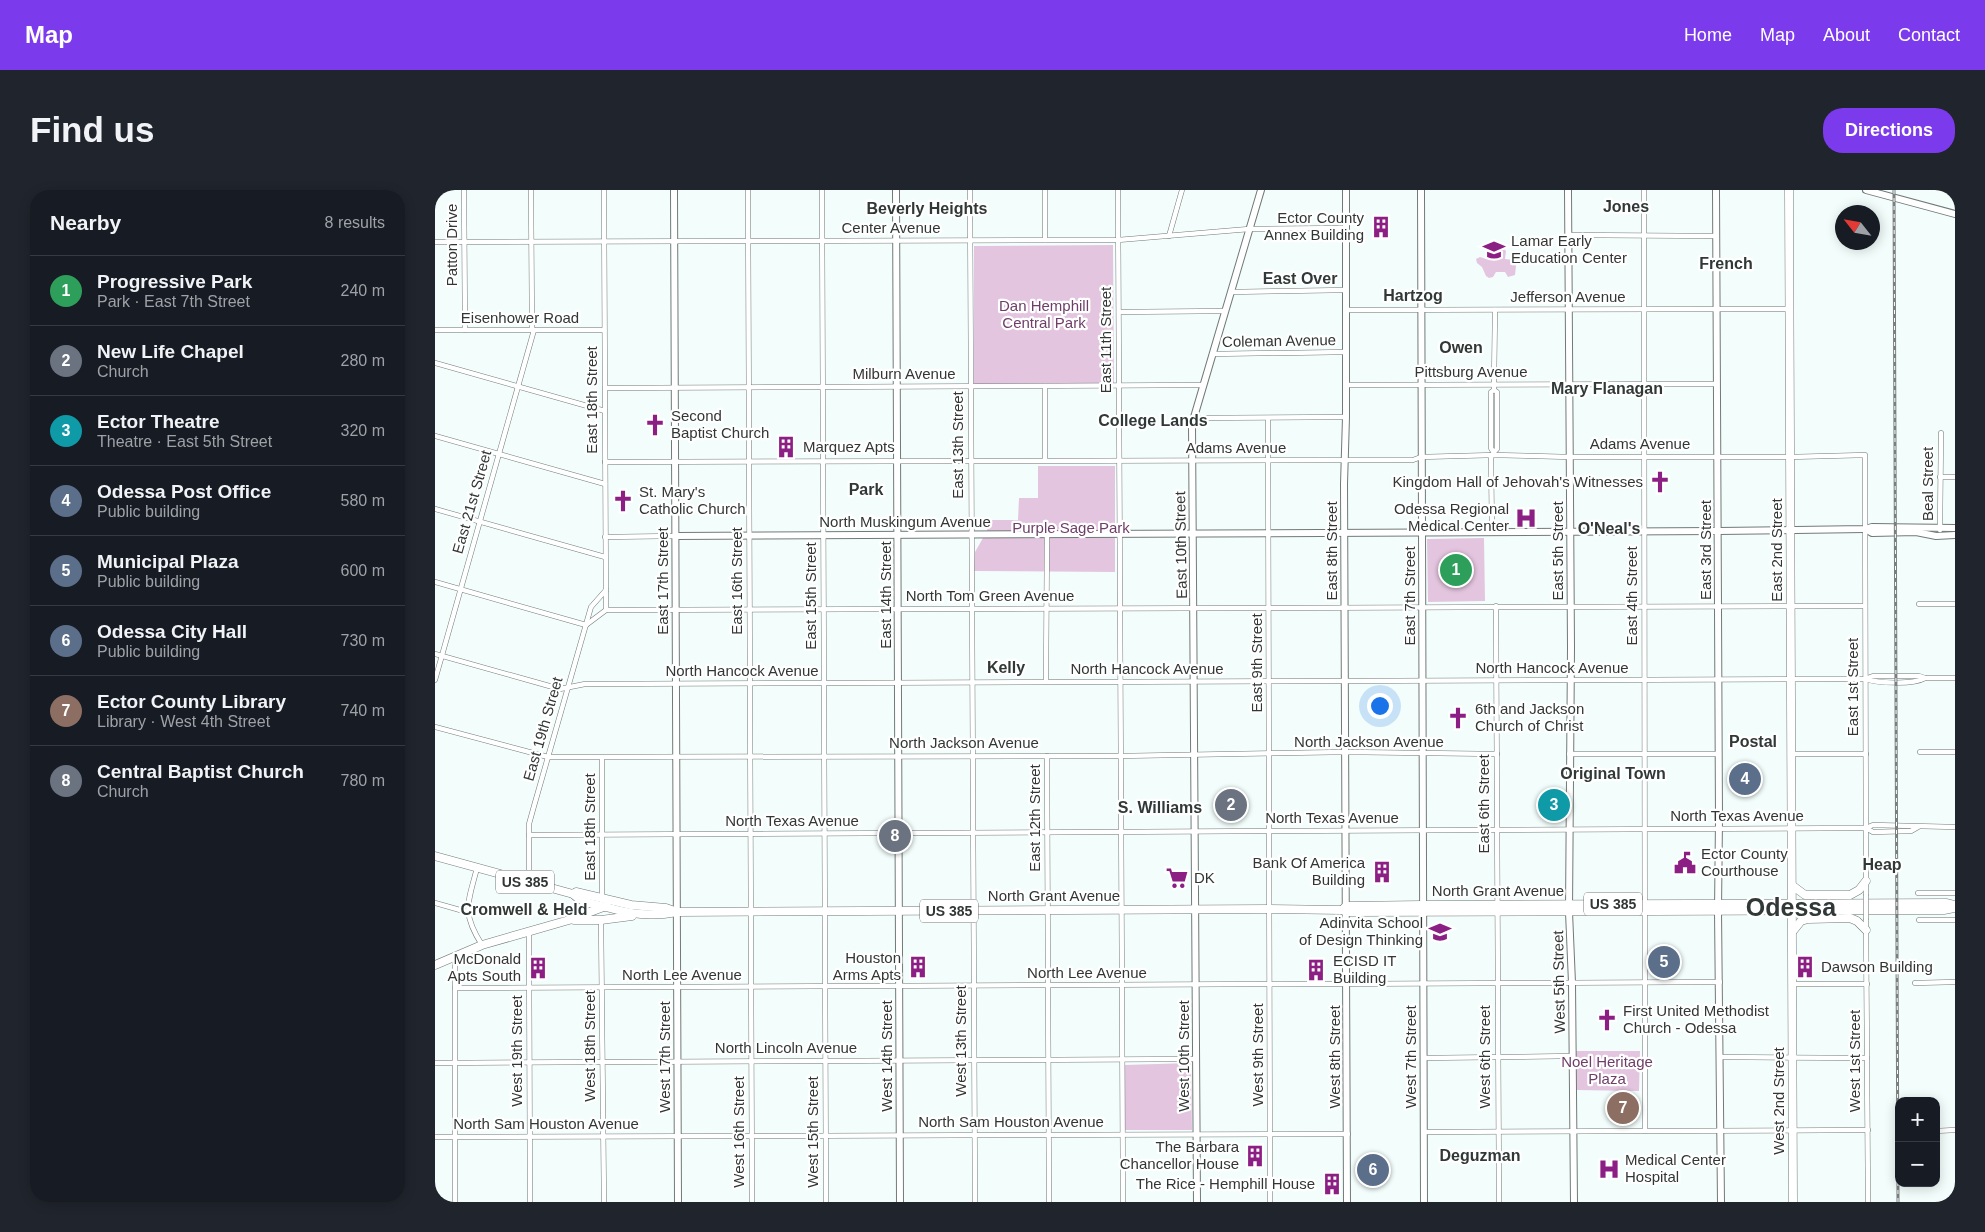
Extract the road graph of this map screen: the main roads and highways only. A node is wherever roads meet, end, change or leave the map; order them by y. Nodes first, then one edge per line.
1 (1789, 190) edge
2 (435, 856) edge
3 (1866, 880) road end
4 (1793, 886) junction
5 (573, 894) junction
6 (580, 901) junction
7 (620, 902) junction
8 (1955, 906) edge
9 (605, 907) junction
10 (1792, 907) junction
11 (677, 912) junction
12 (638, 915) junction
13 (578, 917) junction
14 (569, 920) junction
15 (1866, 930) road end
16 (1793, 932) junction
17 (435, 965) edge
18 (1793, 1202) edge

1 - 4 main road, East 2nd Street
2 - 5 main road, US 385
3 - 4 main road
4 - 10 main road, East 2nd Street
5 - 6 main road, US 385
5 - 7 main road, US 385
6 - 9 main road, US 385
6 - 13 main road
7 - 9 main road
7 - 11 main road, North Grant Avenue / US 385
8 - 10 main road, North Grant Avenue / US 385
9 - 12 main road, US 385
9 - 13 main road
10 - 11 main road, North Grant Avenue / US 385
10 - 16 main road, West 2nd Street
11 - 12 main road, North Grant Avenue / US 385
12 - 14 main road
13 - 14 main road
14 - 17 main road
15 - 16 main road
16 - 18 main road, West 2nd Street

